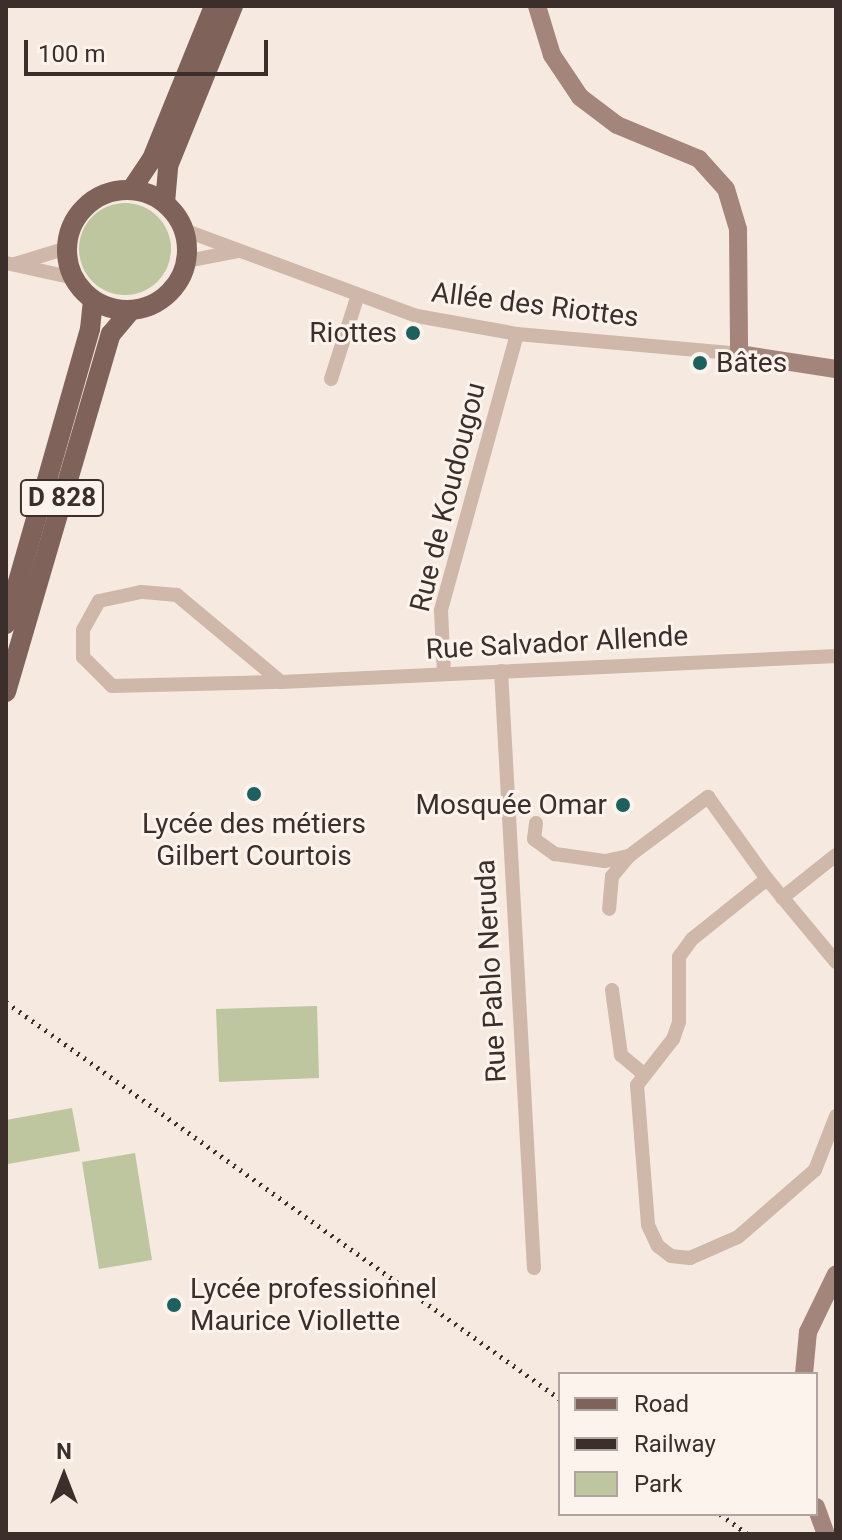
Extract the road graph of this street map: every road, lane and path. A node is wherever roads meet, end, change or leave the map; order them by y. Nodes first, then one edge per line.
1 (214, 6) edge
2 (233, 6) edge
3 (537, 6) edge
4 (131, 190) junction
5 (165, 203) junction
6 (184, 230) junction
7 (67, 248) junction
8 (240, 251) junction
9 (187, 261) junction
10 (11, 264) edge
11 (74, 278) junction
12 (358, 295) junction
13 (93, 300) junction
14 (131, 310) junction
15 (517, 334) junction
16 (739, 354) junction
17 (836, 369) edge
18 (331, 379) dead end
19 (6, 624) edge
20 (836, 656) edge
21 (501, 671) junction
22 (444, 674) junction
23 (281, 682) junction
24 (6, 692) edge
25 (536, 823) dead end
26 (836, 855) edge
27 (629, 856) junction
28 (767, 879) junction
29 (782, 898) junction
30 (609, 909) dead end
31 (836, 962) edge
32 (612, 990) dead end
33 (644, 1074) junction
34 (836, 1116) edge
35 (534, 1268) dead end
36 (836, 1274) edge
37 (804, 1372) edge
38 (818, 1512) edge
39 (826, 1534) edge

1 - 4 main road
2 - 5 main road
3 - 16 street
4 - 5 main road
4 - 7 main road
5 - 6 main road
6 - 8 street, Allée des Riottes
6 - 9 main road
7 - 10 street
7 - 11 main road
8 - 9 street
8 - 12 street, Allée des Riottes
9 - 14 main road
10 - 11 street
11 - 13 main road
12 - 15 street, Allée des Riottes
12 - 18 street
13 - 14 main road
13 - 19 main road, D 828
14 - 24 main road, D 828
15 - 16 street, Allée des Riottes
15 - 22 street, Rue de Koudougou
16 - 17 street
20 - 21 street, Rue Salvador Allende
21 - 22 street, Rue Salvador Allende
21 - 35 street, Rue Pablo Neruda
22 - 23 street, Rue Salvador Allende
23 - 23 street, Rue Salvador Allende
25 - 27 street
26 - 29 street
27 - 28 street
27 - 30 street
28 - 29 street
28 - 33 street
29 - 31 street
32 - 33 street
33 - 34 street
36 - 37 street
38 - 39 street

